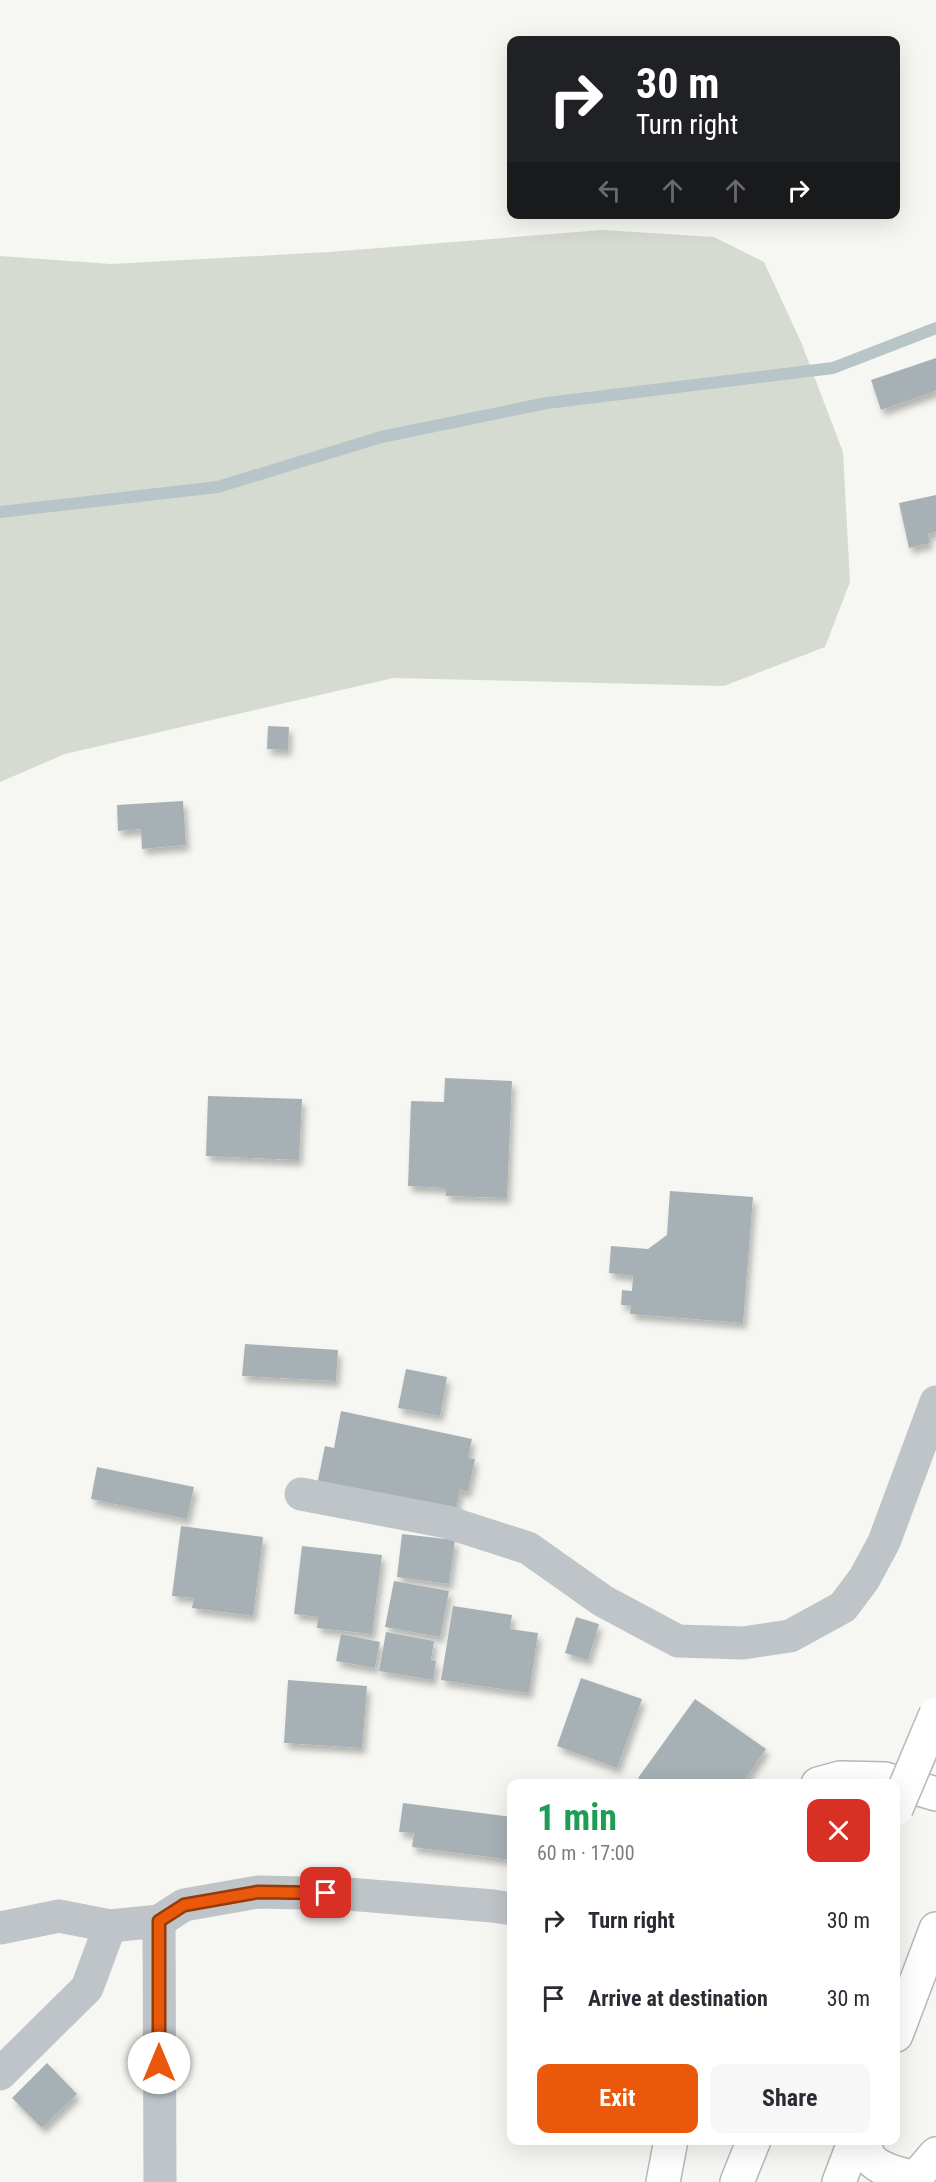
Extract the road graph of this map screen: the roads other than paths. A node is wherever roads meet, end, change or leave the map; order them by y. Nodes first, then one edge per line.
1 (936, 1402) edge
2 (301, 1494) dead end
3 (936, 1714) edge
4 (836, 1779) edge
5 (885, 1779) edge
6 (900, 1783) edge
7 (936, 1794) edge
8 (900, 1800) edge
9 (507, 1910) edge
10 (159, 1921) junction
11 (110, 1926) junction
12 (0, 1928) edge
13 (933, 1936) edge
14 (900, 2024) edge
15 (0, 2074) edge
16 (670, 2145) edge
17 (752, 2145) edge
18 (853, 2145) edge
19 (865, 2145) edge
20 (921, 2171) edge
21 (160, 2182) edge
22 (663, 2182) edge
23 (737, 2182) edge
24 (839, 2182) edge

1 - 2 street
3 - 8 highway, bridge
4 - 5 highway
6 - 7 highway
9 - 10 street
10 - 11 street
10 - 21 street
11 - 12 street
11 - 15 street
13 - 14 highway
16 - 22 highway
17 - 23 highway
18 - 24 highway
19 - 20 highway

